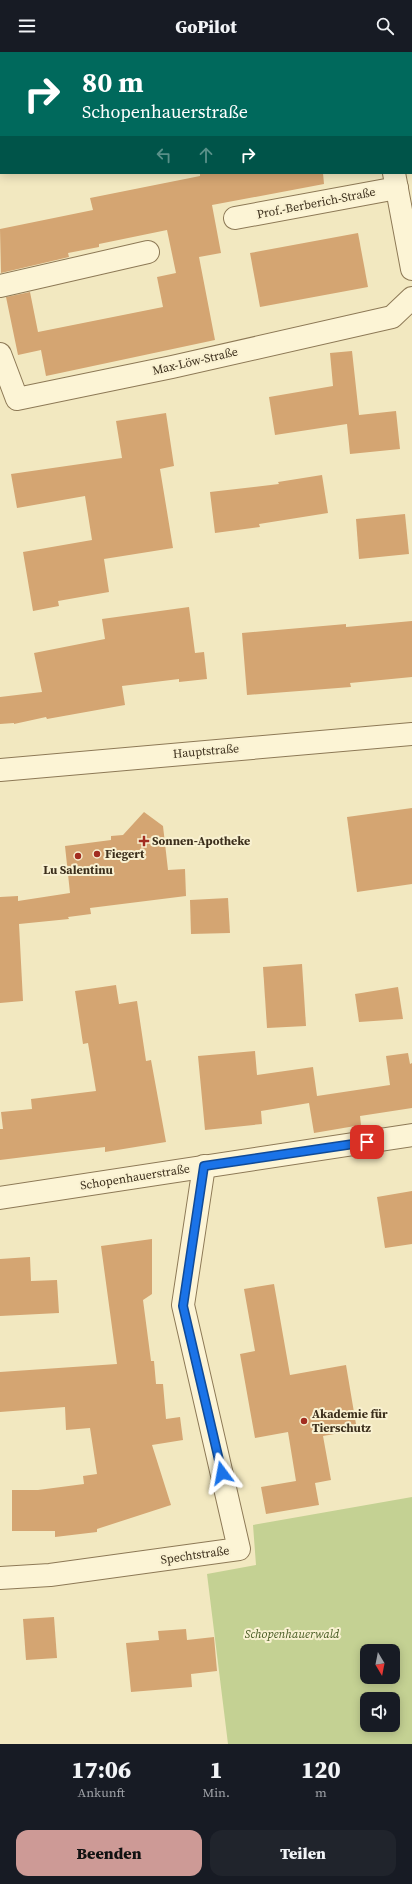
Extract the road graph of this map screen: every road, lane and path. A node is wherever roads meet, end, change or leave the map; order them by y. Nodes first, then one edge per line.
1 (396, 180) edge
2 (235, 218) dead end
3 (148, 252) dead end
4 (412, 269) edge
5 (0, 286) edge
6 (412, 298) edge
7 (0, 354) edge
8 (412, 734) edge
9 (0, 770) edge
10 (412, 1135) edge
11 (204, 1166) junction
12 (0, 1198) edge
13 (0, 1578) edge

1 - 2 street, Prof.-Berberich-Straße
1 - 4 street, Prof.-Berberich-Straße
3 - 5 street
6 - 7 street, Max-Löw-Straße
8 - 9 street, Hauptstraße
10 - 11 street, Schopenhauerstraße
11 - 12 street, Schopenhauerstraße
11 - 13 street, Spechtstraße

